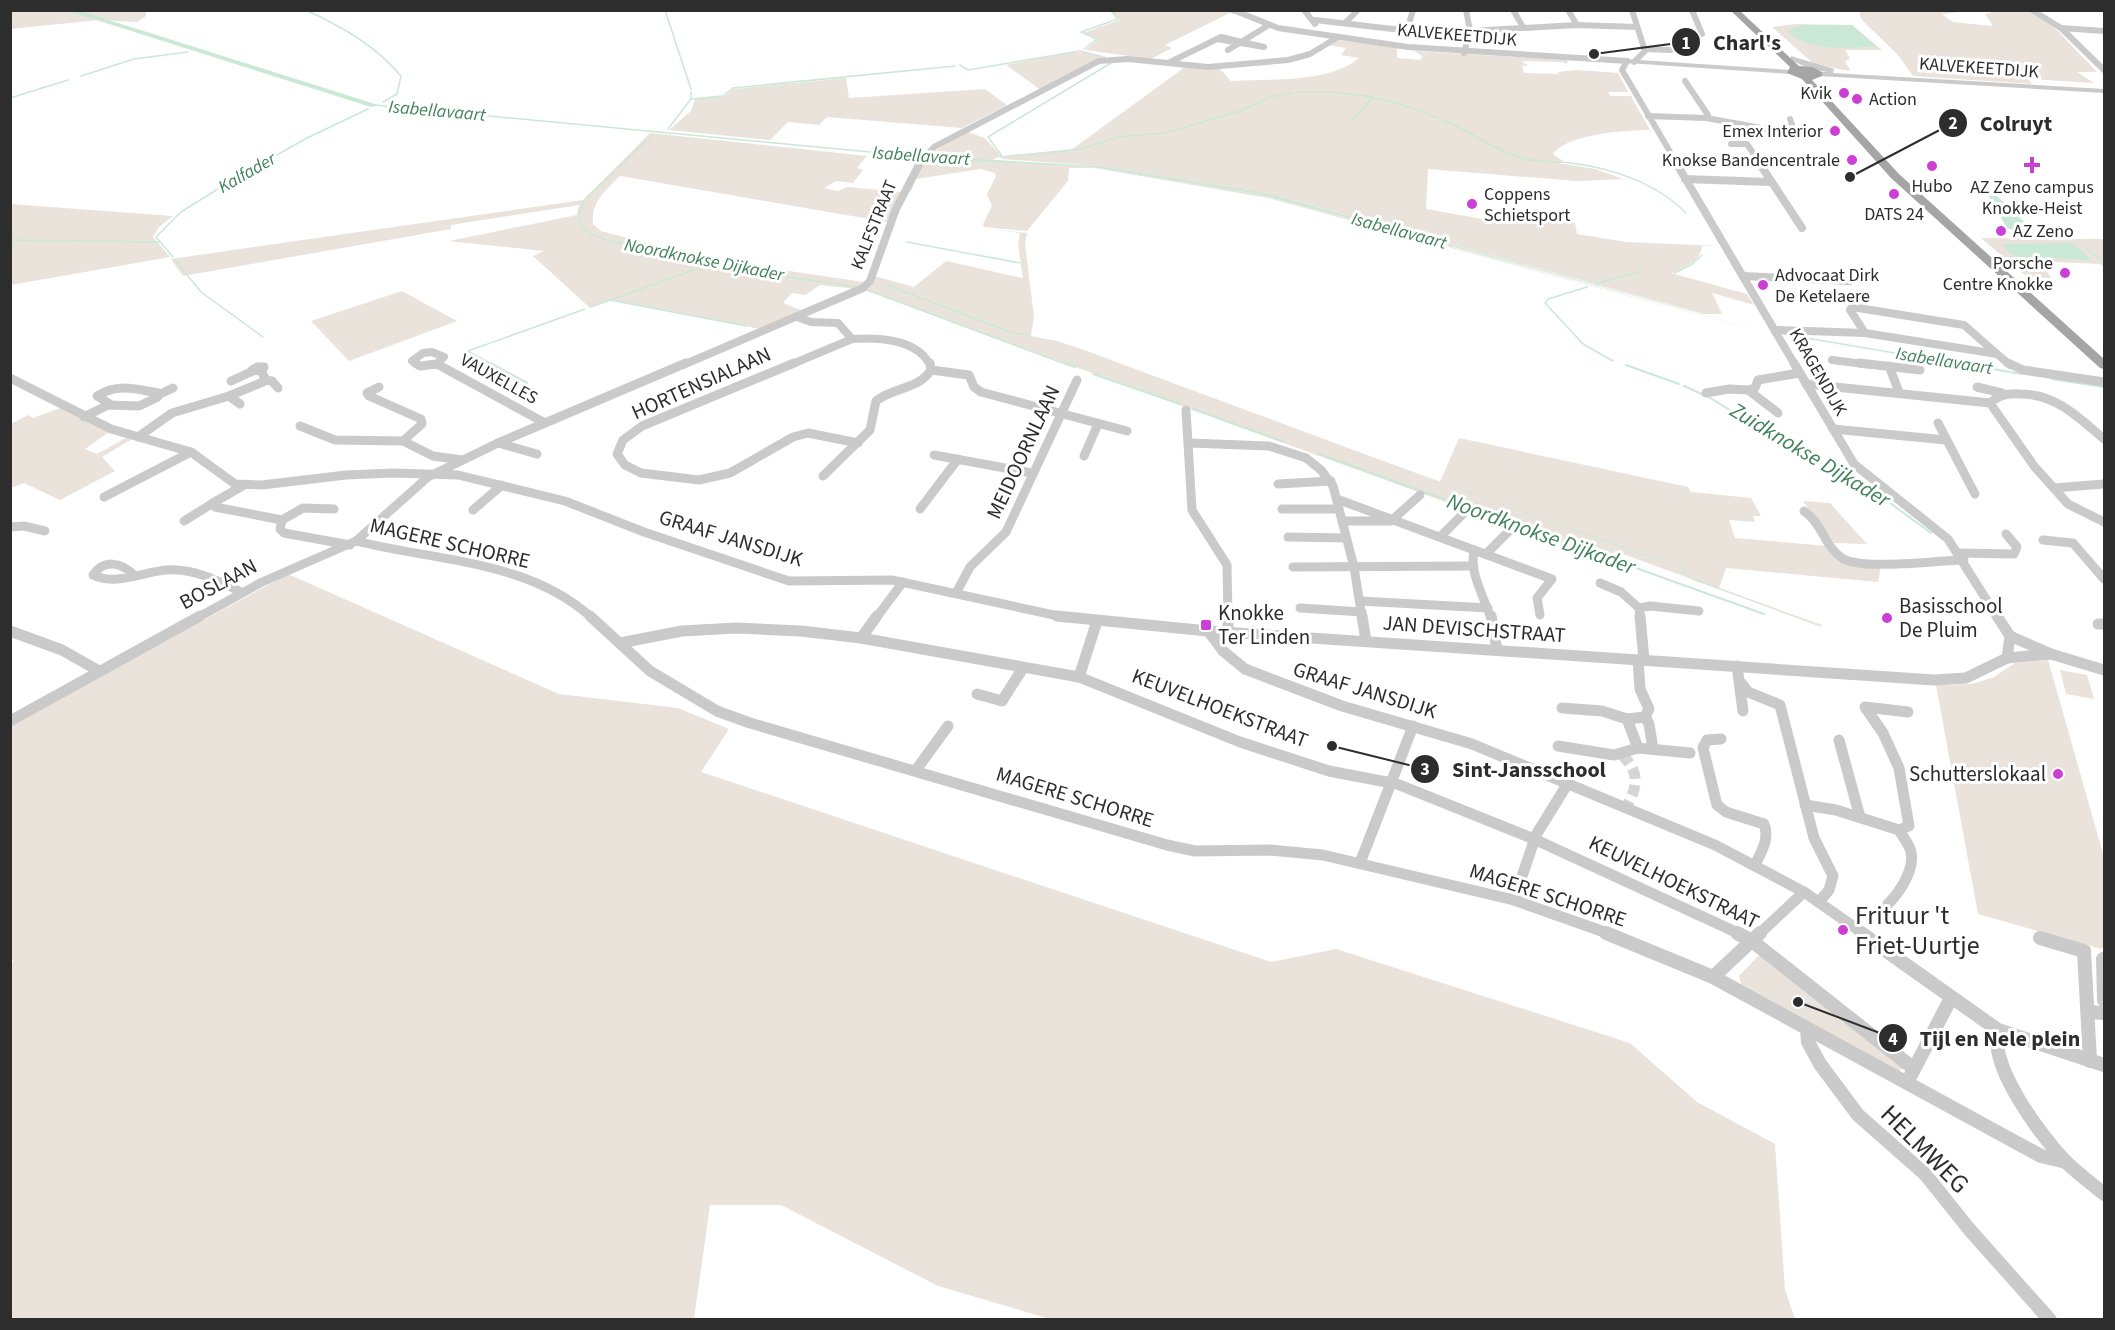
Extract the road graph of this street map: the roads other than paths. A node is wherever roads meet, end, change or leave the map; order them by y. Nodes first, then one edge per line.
1 (1233, 10) edge
2 (1304, 10) edge
3 (1358, 10) edge
4 (1408, 10) edge
5 (1466, 10) edge
6 (1513, 10) edge
7 (1568, 10) edge
8 (1632, 10) edge
9 (1692, 10) edge
10 (1734, 10) edge
11 (1742, 10) edge
12 (2032, 10) edge
13 (1413, 11) edge
14 (1315, 20) junction
15 (1346, 22) junction
16 (1269, 25) junction
17 (1577, 25) junction
18 (1522, 27) junction
19 (1637, 27) junction
20 (2061, 28) junction
21 (1470, 31) junction
22 (2104, 31) edge
23 (1307, 33) junction
24 (1702, 34) dead end
25 (1338, 37) junction
26 (1239, 42) junction
27 (1645, 49) junction
28 (1228, 50) dead end
29 (1671, 50) dead end
30 (1464, 52) junction
31 (1631, 62) junction
32 (1168, 63) junction
33 (2104, 69) edge
34 (1801, 70) junction
35 (1851, 75) junction
36 (1685, 81) dead end
37 (2104, 91) edge
38 (1648, 116) junction
39 (1706, 118) junction
40 (1790, 120) dead end
41 (1731, 144) dead end
42 (1685, 179) junction
43 (1770, 182) junction
44 (1802, 228) dead end
45 (1743, 276) junction
46 (1850, 282) dead end
47 (797, 317) junction
48 (1775, 330) junction
49 (1865, 333) junction
50 (852, 339) junction
51 (1997, 354) junction
52 (1832, 360) dead end
53 (2103, 360) edge
54 (437, 364) dead end
55 (1888, 366) junction
56 (931, 370) junction
57 (1920, 370) dead end
58 (1800, 373) junction
59 (10, 378) edge
60 (264, 380) junction
61 (1077, 380) dead end
62 (231, 381) dead end
63 (2104, 382) edge
64 (1806, 384) junction
65 (379, 387) dead end
66 (1977, 387) dead end
67 (173, 388) dead end
68 (278, 388) dead end
69 (1748, 390) junction
70 (1899, 392) junction
71 (1706, 393) dead end
72 (2002, 393) junction
73 (158, 395) junction
74 (229, 396) junction
75 (1990, 403) junction
76 (110, 404) junction
77 (240, 404) dead end
78 (183, 409) junction
79 (1186, 410) dead end
80 (1778, 413) dead end
81 (1060, 414) junction
82 (84, 417) junction
83 (195, 417) dead end
84 (545, 423) junction
85 (1938, 423) dead end
86 (1098, 424) junction
87 (300, 426) dead end
88 (1833, 429) junction
89 (1127, 431) dead end
90 (138, 437) junction
91 (2104, 439) edge
92 (1946, 440) junction
93 (403, 441) junction
94 (498, 443) junction
95 (858, 443) junction
96 (1189, 443) junction
97 (191, 452) junction
98 (537, 454) dead end
99 (934, 455) dead end
100 (1084, 456) dead end
101 (957, 459) junction
102 (462, 460) junction
103 (436, 473) junction
104 (1032, 473) junction
105 (823, 476) dead end
106 (1331, 481) junction
107 (1278, 484) dead end
108 (2104, 484) edge
109 (244, 485) junction
110 (502, 485) junction
111 (2054, 488) junction
112 (1976, 494) dead end
113 (1420, 495) dead end
114 (104, 497) dead end
115 (213, 503) junction
116 (1338, 504) junction
117 (920, 508) dead end
118 (334, 509) dead end
119 (1282, 509) dead end
120 (473, 510) dead end
121 (1804, 511) dead end
122 (1465, 512) dead end
123 (1395, 518) junction
124 (282, 520) junction
125 (184, 521) dead end
126 (1342, 521) junction
127 (2104, 522) edge
128 (10, 527) edge
129 (1511, 529) dead end
130 (45, 531) dead end
131 (2006, 534) dead end
132 (1441, 536) junction
133 (1288, 537) dead end
134 (1346, 538) junction
135 (2043, 540) dead end
136 (353, 543) junction
137 (1475, 549) junction
138 (1486, 554) junction
139 (1962, 557) junction
140 (1474, 566) junction
141 (1293, 567) dead end
142 (1354, 567) junction
143 (134, 575) dead end
144 (2104, 576) edge
145 (903, 582) junction
146 (1600, 583) dead end
147 (241, 592) junction
148 (956, 593) junction
149 (1360, 601) junction
150 (1300, 608) dead end
151 (1488, 608) junction
152 (1639, 608) junction
153 (1699, 611) dead end
154 (1362, 612) junction
155 (1540, 615) dead end
156 (1097, 621) junction
157 (10, 631) edge
158 (1208, 631) junction
159 (1228, 633) junction
160 (2010, 636) junction
161 (861, 638) junction
162 (1366, 640) junction
163 (620, 643) junction
164 (1497, 650) junction
165 (2051, 654) junction
166 (2007, 658) junction
167 (1641, 660) junction
168 (1737, 666) junction
169 (1023, 668) junction
170 (2104, 670) edge
171 (99, 672) junction
172 (1079, 677) junction
173 (1741, 683) junction
174 (977, 694) dead end
175 (1562, 708) dead end
176 (1743, 711) dead end
177 (1908, 712) dead end
178 (1645, 717) junction
179 (1627, 720) junction
180 (10, 721) edge
181 (948, 726) dead end
182 (1413, 726) junction
183 (1721, 740) dead end
184 (1839, 740) dead end
185 (1558, 746) dead end
186 (1638, 748) junction
187 (1653, 749) junction
188 (1702, 754) junction
189 (916, 770) junction
190 (1568, 783) junction
191 (1389, 784) junction
192 (1805, 805) junction
193 (1860, 817) junction
194 (1899, 830) junction
195 (1534, 839) junction
196 (1360, 862) junction
197 (1755, 865) junction
198 (1804, 892) junction
199 (1514, 900) junction
200 (1819, 902) junction
201 (1888, 904) dead end
202 (2040, 938) dead end
203 (1752, 941) junction
204 (2103, 959) dead end
205 (1713, 977) junction
206 (1951, 998) junction
207 (2104, 1000) edge
208 (2089, 1012) junction
209 (2104, 1013) edge
210 (1807, 1029) junction
211 (1998, 1030) junction
212 (2090, 1061) junction
213 (2104, 1065) edge
214 (1913, 1068) junction
215 (1906, 1084) junction
216 (2066, 1162) junction
217 (2104, 1194) edge
218 (2050, 1320) edge

1 - 16 street, KALVEKEETDIJK
2 - 14 street
3 - 15 street
4 - 13 street
5 - 21 street
6 - 18 street
7 - 17 street
8 - 19 street
9 - 24 street
10 - 34 main road
11 - 34 main road
12 - 20 street
13 - 15 street
14 - 15 street
14 - 23 street
16 - 23 street, KALVEKEETDIJK
16 - 26 street
17 - 18 street
17 - 19 street
18 - 21 street
19 - 27 street
20 - 22 street
20 - 33 street
21 - 30 street
23 - 25 street, KALVEKEETDIJK
25 - 30 street, KALVEKEETDIJK
25 - 32 street, KALFSTRAAT
26 - 28 street
26 - 32 street
27 - 29 street
27 - 31 street
30 - 31 street, KALVEKEETDIJK
31 - 34 street, KALVEKEETDIJK
31 - 38 street, KRAGENDIJK
32 - 47 street, KALFSTRAAT
34 - 35 street, KALVEKEETDIJK
34 - 35 street, KALVEKEETDIJK
34 - 53 main road
35 - 37 street, KALVEKEETDIJK
36 - 39 street
38 - 39 street
38 - 42 street, KRAGENDIJK
39 - 40 street
41 - 43 street
42 - 43 street
42 - 45 street, KRAGENDIJK
43 - 44 street
45 - 46 street
45 - 48 street, KRAGENDIJK
47 - 50 street
47 - 84 street, KALFSTRAAT
48 - 49 street
48 - 58 street, KRAGENDIJK
49 - 51 street
49 - 51 street
50 - 56 street, HORTENSIALAAN
50 - 95 street, HORTENSIALAAN
51 - 63 street
52 - 55 street
54 - 84 street, VAUXELLES
55 - 57 street
55 - 70 street
56 - 81 street
56 - 95 street
58 - 64 street, KRAGENDIJK
58 - 69 street
59 - 82 street
60 - 62 street
60 - 68 street
60 - 74 street
61 - 81 street, MEIDOORNLAAN
64 - 70 street
64 - 88 street, KRAGENDIJK
65 - 93 street
66 - 72 street
67 - 73 street
69 - 71 street
69 - 80 street
70 - 75 street
72 - 75 street
72 - 91 street
73 - 76 street
73 - 76 street
74 - 77 street
74 - 78 street
75 - 111 street
76 - 82 street
78 - 83 street
78 - 90 street
79 - 96 street
81 - 86 street
81 - 104 street, MEIDOORNLAAN
82 - 90 street
84 - 94 street, KALFSTRAAT
85 - 92 street
86 - 89 street
86 - 100 street
87 - 93 street
88 - 92 street
88 - 139 street, KRAGENDIJK
90 - 97 street
92 - 112 street
93 - 102 street
94 - 98 street
94 - 102 street, KALFSTRAAT
95 - 105 street
96 - 106 street
96 - 159 street
97 - 109 street
97 - 114 street
99 - 101 street
101 - 104 street
101 - 117 street
102 - 103 street, KALFSTRAAT
103 - 109 street, GRAAF JANSDIJK
103 - 110 street, GRAAF JANSDIJK
103 - 136 street, BOSLAAN
104 - 148 street, MEIDOORNLAAN
106 - 107 street
106 - 116 street
108 - 111 street
109 - 115 street
110 - 120 street
110 - 145 street, GRAAF JANSDIJK
111 - 127 street
113 - 123 street
115 - 124 street
115 - 125 street
116 - 119 street
116 - 123 street
116 - 126 street
118 - 124 street
121 - 139 street
122 - 132 street
123 - 126 street
123 - 132 street
124 - 136 street, MAGERE SCHORRE
126 - 134 street
128 - 130 street
129 - 138 street
131 - 139 street
132 - 137 street
133 - 134 street
134 - 142 street
135 - 144 street
136 - 147 street, BOSLAAN
136 - 163 street, MAGERE SCHORRE
137 - 138 street
137 - 140 street
138 - 155 street
139 - 160 street, KRAGENDIJK
140 - 142 street
140 - 151 street
141 - 142 street
142 - 149 street
143 - 147 street
145 - 148 street, GRAAF JANSDIJK
145 - 161 street
146 - 152 street
147 - 171 street, BOSLAAN
148 - 156 street, GRAAF JANSDIJK
149 - 151 street
149 - 154 street
150 - 154 street
151 - 164 street
152 - 153 street
152 - 167 street
154 - 162 street
156 - 158 street, GRAAF JANSDIJK
156 - 172 street
157 - 171 street
158 - 159 street, JAN DEVISCHSTRAAT
158 - 182 street, GRAAF JANSDIJK
159 - 162 street, JAN DEVISCHSTRAAT
160 - 165 street
160 - 166 street
161 - 163 street, KEUVELHOEKSTRAAT
161 - 169 street, KEUVELHOEKSTRAAT
162 - 164 street, JAN DEVISCHSTRAAT
163 - 189 street, MAGERE SCHORRE
164 - 167 street, JAN DEVISCHSTRAAT
165 - 166 street, JAN DEVISCHSTRAAT
165 - 170 street
166 - 168 street, JAN DEVISCHSTRAAT
167 - 168 street, JAN DEVISCHSTRAAT
167 - 178 street
168 - 173 street
169 - 172 street, KEUVELHOEKSTRAAT
169 - 174 street
171 - 180 street, BOSLAAN
172 - 191 street, KEUVELHOEKSTRAAT
173 - 176 street
173 - 192 street
175 - 179 street
177 - 194 street
178 - 179 street
178 - 187 street
179 - 186 street
181 - 189 street
182 - 190 street, GRAAF JANSDIJK
182 - 191 street
183 - 188 street
184 - 193 street
185 - 186 street
186 - 187 street
187 - 188 street
188 - 197 street
189 - 196 street, MAGERE SCHORRE
190 - 195 street
190 - 197 street, GRAAF JANSDIJK
191 - 195 street, KEUVELHOEKSTRAAT
191 - 196 street
192 - 193 street
192 - 200 street
193 - 194 street
194 - 201 street
195 - 199 street
195 - 203 street, KEUVELHOEKSTRAAT
196 - 199 street, MAGERE SCHORRE
197 - 198 street, GRAAF JANSDIJK
198 - 200 street, GRAAF JANSDIJK
198 - 203 street
199 - 205 street, MAGERE SCHORRE
200 - 206 street, GRAAF JANSDIJK
202 - 208 street
203 - 205 street
203 - 214 street, KEUVELHOEKSTRAAT
204 - 207 street
205 - 210 street, MAGERE SCHORRE
206 - 211 street, GRAAF JANSDIJK
206 - 214 street
208 - 209 street
208 - 212 street
210 - 215 street, MAGERE SCHORRE
210 - 218 street, HELMWEG
211 - 212 street, GRAAF JANSDIJK
211 - 216 street
212 - 213 street, GRAAF JANSDIJK
214 - 215 street
215 - 216 street, MAGERE SCHORRE
216 - 217 street

